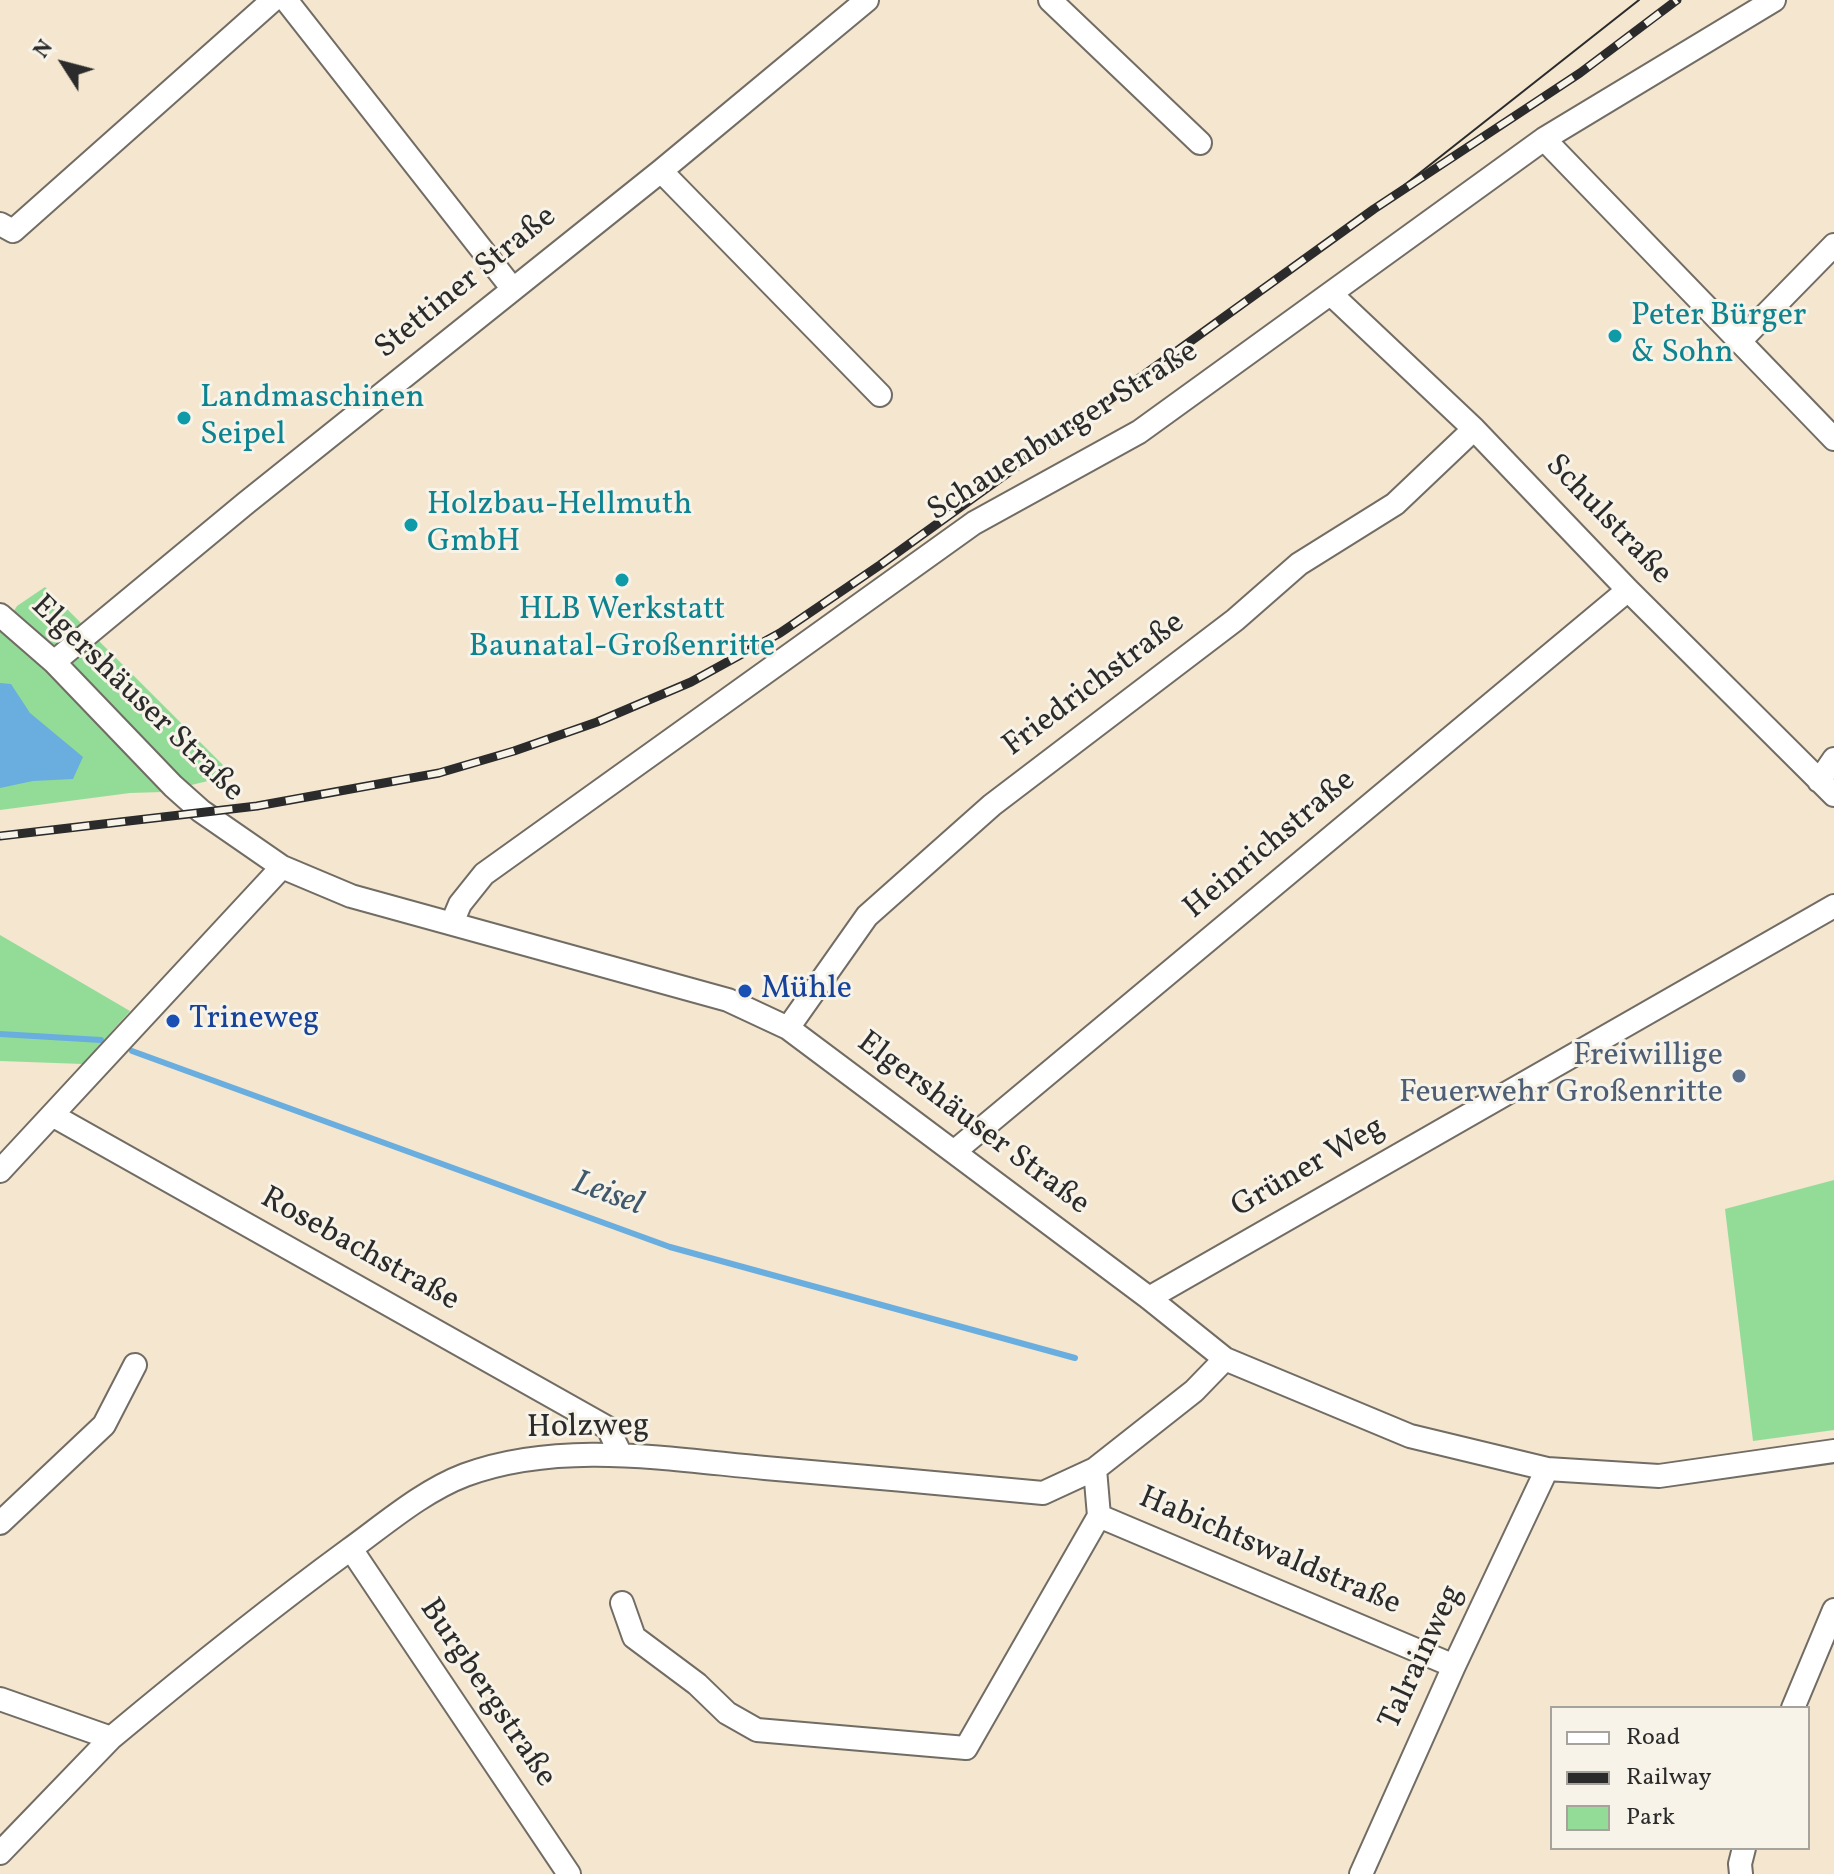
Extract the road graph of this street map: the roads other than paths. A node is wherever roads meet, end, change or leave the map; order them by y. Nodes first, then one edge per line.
1 (273, 0) edge
2 (286, 0) edge
3 (867, 0) edge
4 (1050, 0) edge
5 (1774, 0) edge
6 (1544, 139) junction
7 (1200, 143) dead end
8 (661, 171) junction
9 (0, 224) edge
10 (1834, 245) edge
11 (512, 288) junction
12 (1332, 295) junction
13 (1739, 342) junction
14 (880, 395) dead end
15 (1474, 429) junction
16 (1834, 439) edge
17 (1628, 590) junction
18 (0, 615) edge
19 (54, 662) junction
20 (1834, 759) edge
21 (1827, 788) edge
22 (282, 867) junction
23 (1834, 906) edge
24 (452, 923) junction
25 (788, 1028) junction
26 (52, 1115) junction
27 (955, 1151) junction
28 (0, 1171) edge
29 (1149, 1298) junction
30 (1225, 1359) junction
31 (135, 1365) dead end
32 (1834, 1451) edge
33 (621, 1455) junction
34 (1095, 1469) junction
35 (1547, 1469) junction
36 (1099, 1516) junction
37 (0, 1523) edge
38 (351, 1549) junction
39 (622, 1603) dead end
40 (1834, 1610) edge
41 (1454, 1666) junction
42 (0, 1699) edge
43 (1794, 1706) edge
44 (111, 1738) junction
45 (1744, 1850) edge
46 (0, 1853) edge
47 (569, 1874) edge
48 (1361, 1874) edge
49 (1741, 1874) edge

1 - 9 street
2 - 11 street
3 - 8 street, Stettiner Straße
4 - 7 street
5 - 6 street, Schauenburger Straße
6 - 12 street, Schauenburger Straße
6 - 13 street
8 - 11 street, Stettiner Straße
8 - 14 street
10 - 13 street
11 - 19 street, Stettiner Straße
12 - 15 street, Schulstraße
12 - 24 street, Schauenburger Straße
13 - 16 street
15 - 17 street, Schulstraße
15 - 25 street, Friedrichstraße
17 - 21 street, Schulstraße
17 - 27 street, Heinrichstraße
18 - 19 street, Elgershäuser Straße
19 - 22 street, Elgershäuser Straße
20 - 21 street
22 - 24 street, Elgershäuser Straße
22 - 26 street
23 - 29 street, Grüner Weg
24 - 25 street, Elgershäuser Straße
25 - 27 street, Elgershäuser Straße
26 - 28 street
26 - 33 street, Rosebachstraße
27 - 29 street, Elgershäuser Straße
29 - 30 street, Elgershäuser Straße
30 - 34 street, Holzweg
30 - 35 street, Elgershäuser Straße
31 - 37 street
32 - 35 street, Elgershäuser Straße
33 - 34 street, Holzweg
33 - 38 street, Holzweg
34 - 36 street
35 - 41 street, Talrainweg
36 - 39 street, Habichtswaldstraße
36 - 41 street, Habichtswaldstraße
38 - 44 street, Holzweg
38 - 47 street, Burgbergstraße
40 - 43 street
41 - 48 street, Talrainweg
42 - 44 street
44 - 46 street, Holzweg
45 - 49 street

